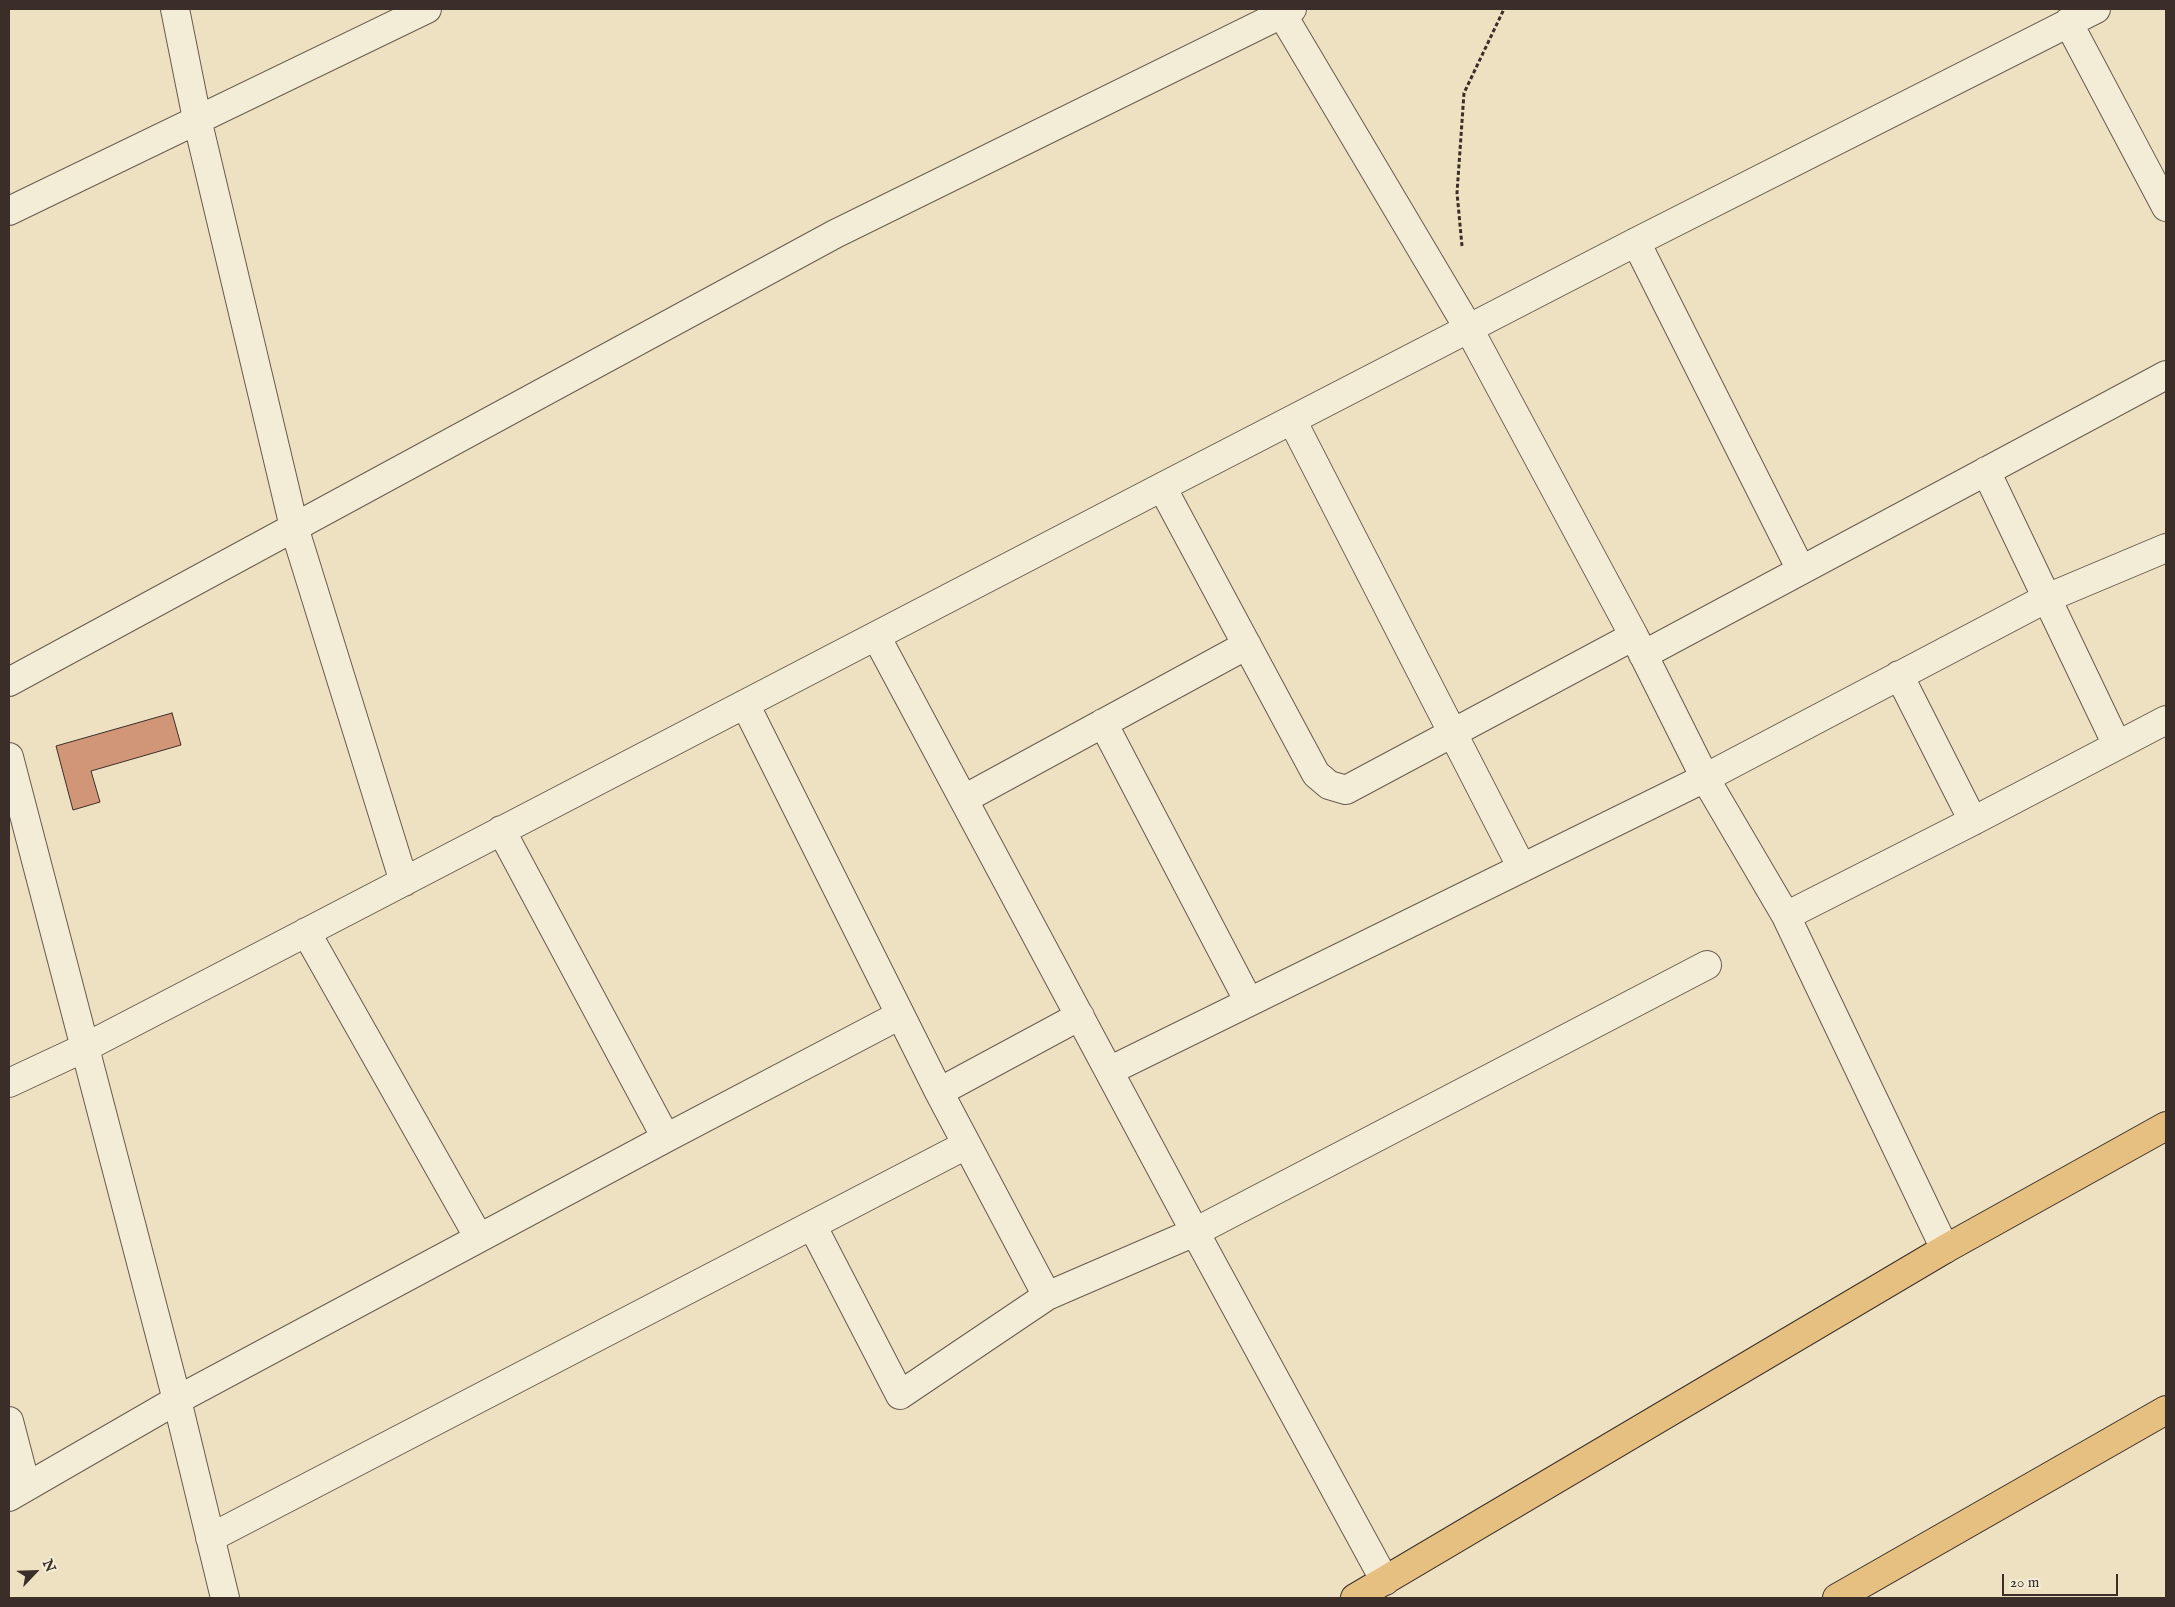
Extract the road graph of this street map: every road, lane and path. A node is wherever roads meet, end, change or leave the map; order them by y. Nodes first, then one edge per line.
1 (175, 9) edge
2 (427, 9) edge
3 (1504, 9) edge
4 (2096, 9) edge
5 (1284, 11) edge
6 (2068, 22) junction
7 (198, 119) junction
8 (2166, 207) edge
9 (9, 211) edge
10 (1636, 242) junction
11 (1462, 251) dead end
12 (1469, 329) junction
13 (2166, 375) edge
14 (1292, 420) junction
15 (1986, 471) junction
16 (1162, 487) junction
17 (294, 527) junction
18 (2166, 548) edge
19 (1801, 570) junction
20 (2047, 598) junction
21 (876, 636) junction
22 (1247, 645) junction
23 (1638, 645) junction
24 (1899, 676) junction
25 (9, 682) edge
26 (745, 704) junction
27 (2166, 720) edge
28 (1103, 723) junction
29 (1453, 733) junction
30 (2117, 745) junction
31 (9, 757) edge
32 (1705, 778) junction
33 (964, 799) junction
34 (1973, 822) junction
35 (501, 830) junction
36 (1522, 868) junction
37 (404, 882) junction
38 (1786, 916) junction
39 (306, 932) junction
40 (1707, 965) dead end
41 (1249, 1002) junction
42 (900, 1015) junction
43 (1080, 1016) junction
44 (84, 1048) junction
45 (1109, 1071) junction
46 (9, 1083) edge
47 (939, 1092) junction
48 (2166, 1126) edge
49 (666, 1138) junction
50 (966, 1145) junction
51 (812, 1225) junction
52 (1194, 1232) junction
53 (478, 1238) junction
54 (1945, 1249) junction
55 (1047, 1296) junction
56 (177, 1400) junction
57 (2166, 1410) edge
58 (9, 1420) edge
59 (18, 1491) edge
60 (210, 1538) junction
61 (1385, 1581) junction
62 (225, 1598) edge
63 (1356, 1598) edge
64 (1837, 1598) edge

1 - 7 street
2 - 7 street
3 - 11 path
4 - 6 street
5 - 12 street
5 - 17 street
6 - 8 street
6 - 10 street
7 - 9 street
7 - 17 street
10 - 12 street
10 - 19 street
12 - 14 street
12 - 23 street
13 - 15 street
14 - 16 street
14 - 29 street
15 - 19 street
15 - 20 street
16 - 21 street
16 - 22 street
17 - 25 street
17 - 37 street
18 - 20 street
19 - 23 street
20 - 24 street
20 - 30 street
21 - 26 street
21 - 33 street
22 - 28 street
22 - 29 street
23 - 29 street
23 - 32 street
24 - 32 street
24 - 34 street
26 - 35 street
26 - 42 street
27 - 30 street
28 - 33 street
28 - 41 street
29 - 36 street
30 - 34 street
31 - 44 street
32 - 36 street
32 - 38 street
33 - 43 street
34 - 38 street
35 - 37 street
35 - 49 street
36 - 41 street
37 - 39 street
38 - 54 street
39 - 44 street
39 - 53 street
40 - 52 street
41 - 45 street
42 - 47 street
42 - 49 street
43 - 45 street
43 - 47 street
44 - 46 street
44 - 56 street
45 - 52 street
47 - 50 street
48 - 54 highway
49 - 53 street
50 - 51 street
50 - 55 street
51 - 55 street
51 - 60 street
52 - 55 street
52 - 61 street
53 - 56 street
54 - 61 highway
56 - 59 street
56 - 60 street
57 - 64 highway
58 - 59 street
60 - 62 street
61 - 63 highway

